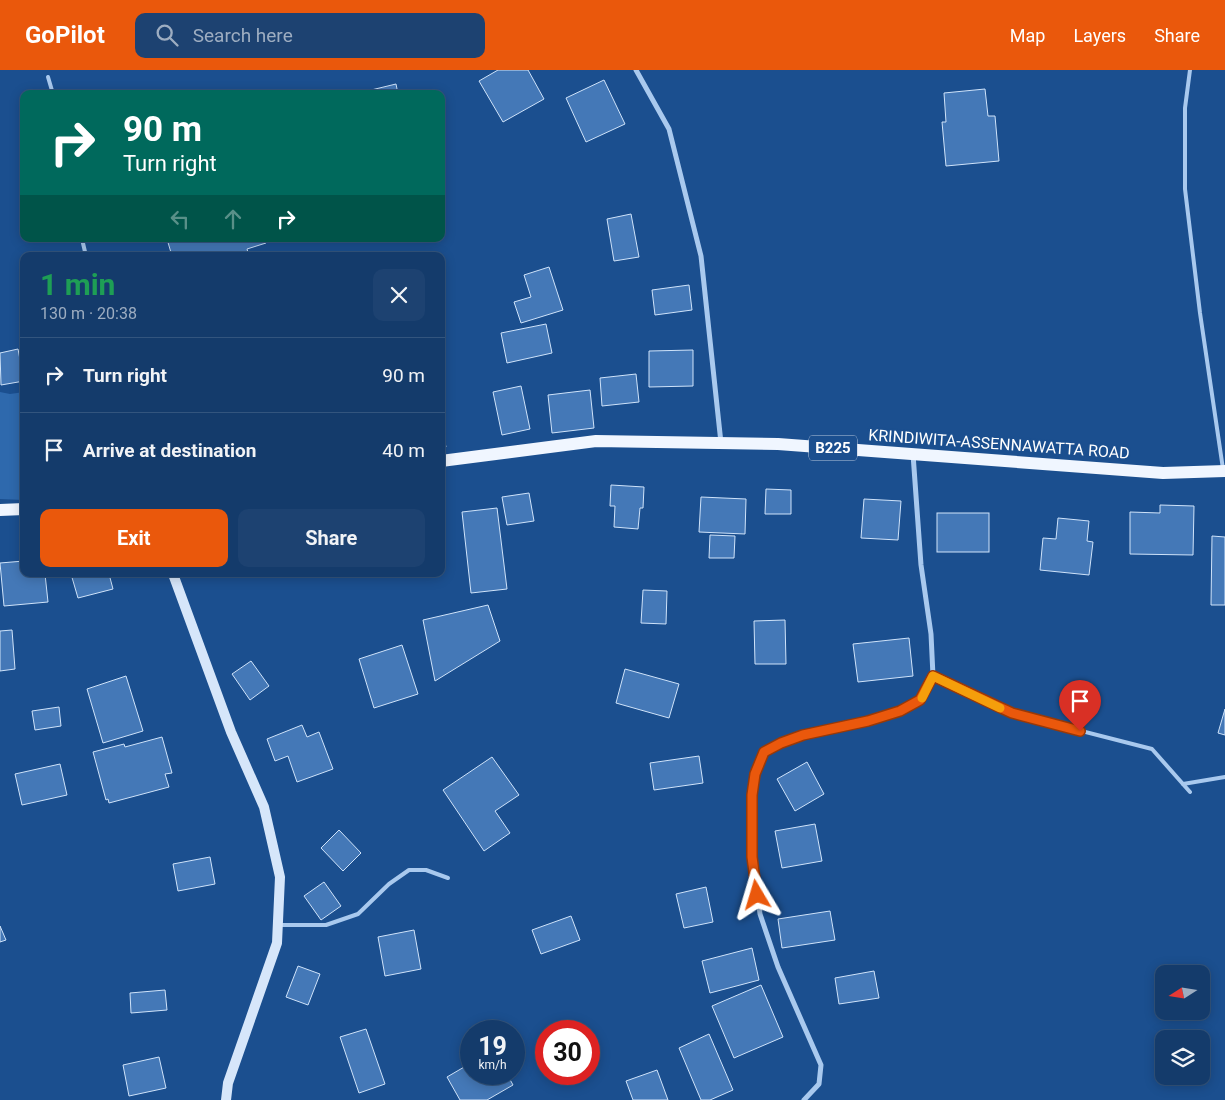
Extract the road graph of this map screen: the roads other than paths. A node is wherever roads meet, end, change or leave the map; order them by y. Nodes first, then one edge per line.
1 (636, 70) edge
2 (1190, 70) edge
3 (48, 77) dead end
4 (51, 90) edge
5 (721, 443) junction
6 (913, 454) junction
7 (445, 460) edge
8 (1224, 471) edge
9 (20, 509) edge
10 (0, 510) edge
11 (174, 577) edge
12 (933, 676) junction
13 (1225, 777) edge
14 (1184, 784) junction
15 (1190, 792) dead end
16 (448, 878) dead end
17 (278, 925) junction
18 (226, 1100) edge
19 (804, 1100) edge

1 - 5 street
2 - 8 lane
3 - 4 lane
5 - 6 main road, KRINDIWITA-ASSENNAWATTA ROAD / B225
5 - 7 main road, KRINDIWITA-ASSENNAWATTA ROAD / B225
6 - 8 main road, KRINDIWITA-ASSENNAWATTA ROAD / B225
6 - 12 street
9 - 10 main road
11 - 17 street
12 - 14 lane
12 - 19 street
13 - 14 lane
14 - 15 lane
16 - 17 lane
17 - 18 street

